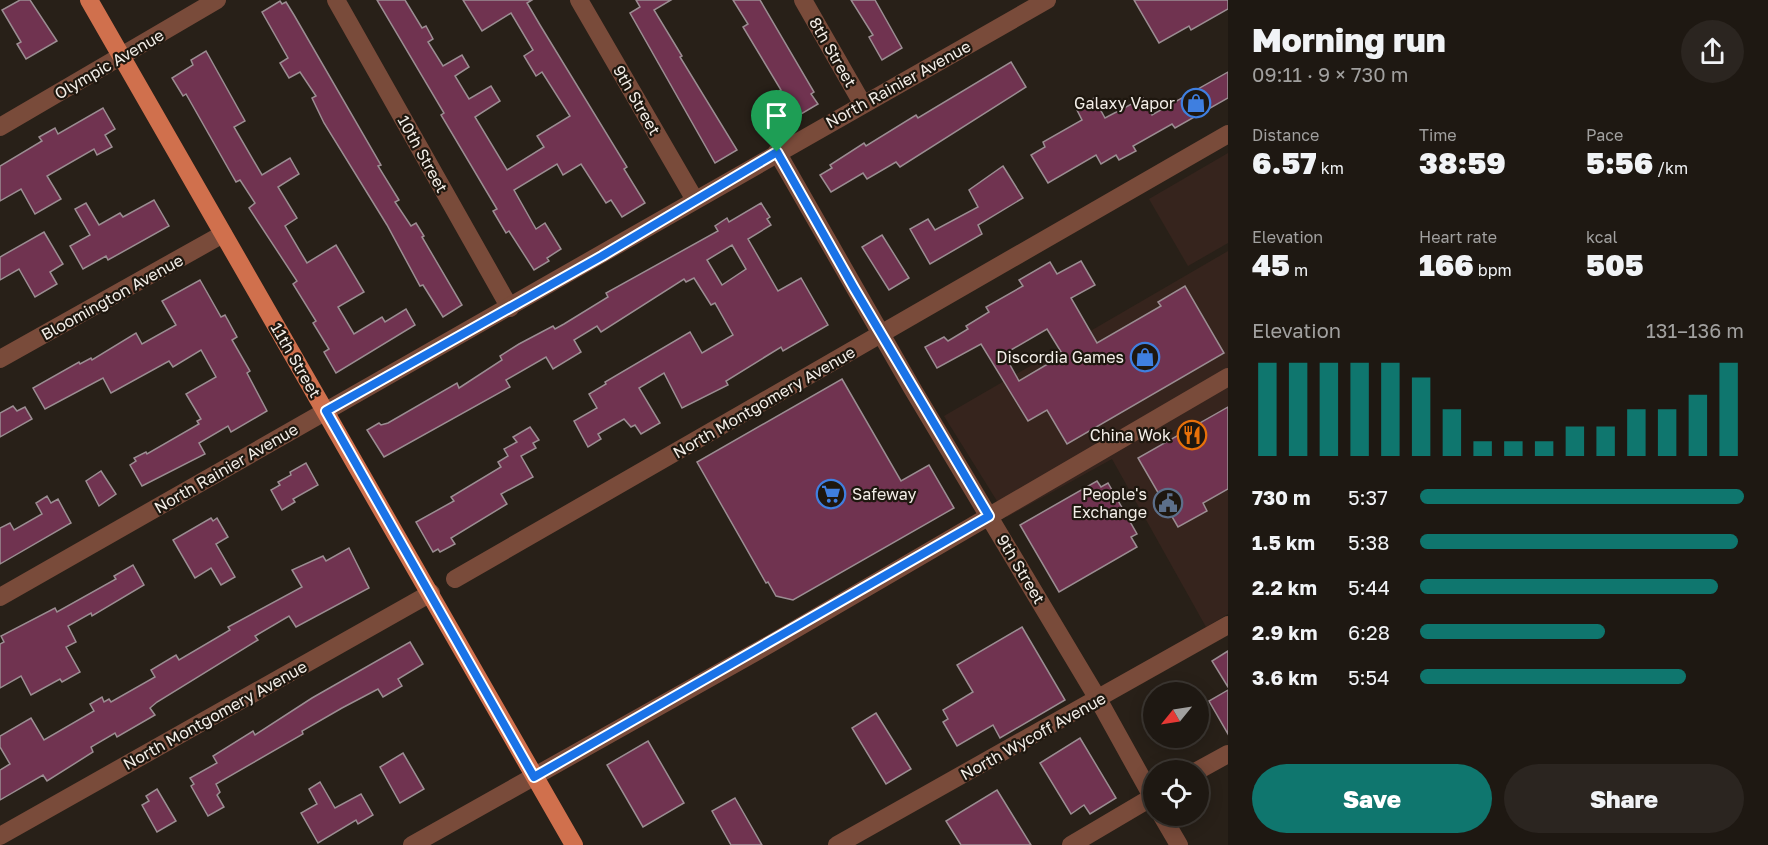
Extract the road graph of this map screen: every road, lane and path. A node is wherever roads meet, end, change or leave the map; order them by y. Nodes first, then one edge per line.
1 (89, 0) edge
2 (217, 0) edge
3 (336, 0) edge
4 (579, 0) edge
5 (803, 0) edge
6 (1045, 1) edge
7 (121, 57) junction
8 (862, 103) junction
9 (0, 127) edge
10 (1228, 134) edge
11 (777, 152) junction
12 (695, 200) junction
13 (223, 234) junction
14 (510, 308) junction
15 (881, 335) junction
16 (0, 359) edge
17 (1228, 376) edge
18 (326, 411) junction
19 (989, 516) junction
20 (455, 579) dead end
21 (431, 593) junction
22 (0, 597) edge
23 (1228, 625) edge
24 (1098, 699) junction
25 (1228, 754) edge
26 (1209, 764) edge
27 (534, 777) junction
28 (1143, 780) edge
29 (1143, 804) edge
30 (1168, 826) edge
31 (0, 836) edge
32 (412, 845) edge
33 (574, 845) edge
34 (837, 845) edge
35 (1071, 845) edge
36 (1179, 845) edge

1 - 7 main road, 11th Street
2 - 7 street, Olympic Avenue
3 - 14 street, 10th Street
4 - 12 street, 9th Street
5 - 8 street, 8th Street
6 - 8 street, North Rainier Avenue
7 - 9 street, Olympic Avenue
7 - 13 main road, 11th Street
8 - 11 street, North Rainier Avenue
10 - 15 street, North Montgomery Avenue
11 - 12 street, North Rainier Avenue
11 - 15 street, 9th Street
12 - 14 street, North Rainier Avenue
13 - 16 street, Bloomington Avenue
13 - 18 main road, 11th Street
14 - 18 street, North Rainier Avenue
15 - 19 street, 9th Street
15 - 20 street, North Montgomery Avenue
17 - 19 street
18 - 21 main road, 11th Street
18 - 22 street, North Rainier Avenue
19 - 24 street, 9th Street
19 - 27 street
21 - 27 main road, 11th Street
21 - 31 street, North Montgomery Avenue
23 - 24 street, North Wycoff Avenue
24 - 28 street, 9th Street
24 - 34 street, North Wycoff Avenue
25 - 26 street
27 - 32 street
27 - 33 main road, 11th Street
29 - 35 street
30 - 36 street

